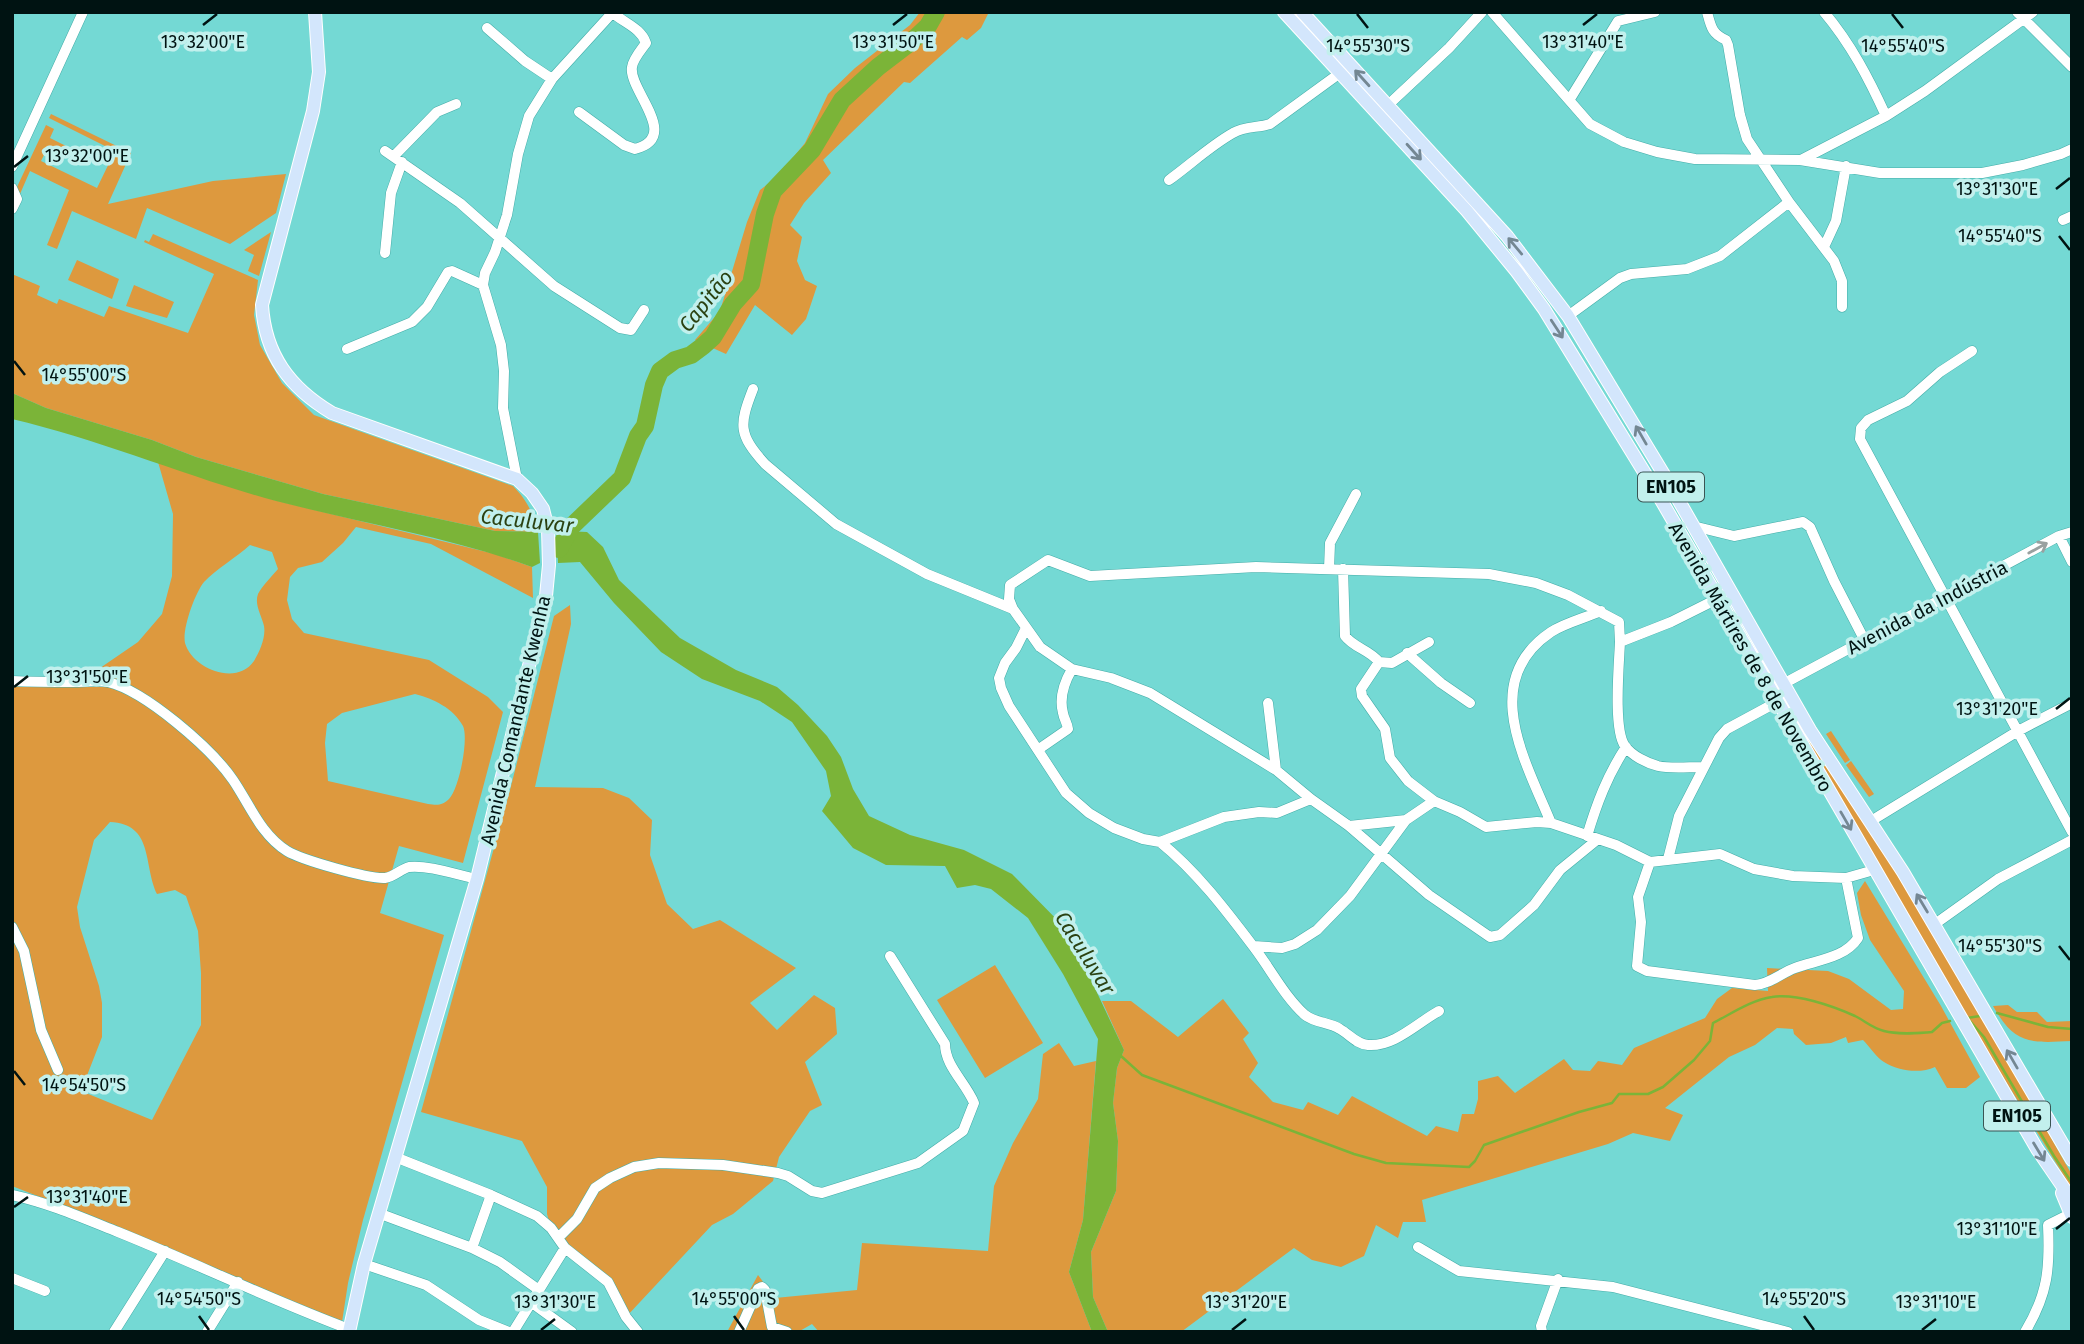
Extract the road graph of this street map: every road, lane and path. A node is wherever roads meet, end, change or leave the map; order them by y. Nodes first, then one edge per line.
1 (83, 12) edge
2 (315, 12) edge
3 (1284, 12) edge
4 (1302, 12) edge
5 (1482, 12) edge
6 (1492, 12) edge
7 (1655, 12) edge
8 (1707, 12) edge
9 (1824, 12) edge
10 (2033, 12) edge
11 (613, 13) edge
12 (1621, 16) edge
13 (2021, 16) edge
14 (487, 27) dead end
15 (2072, 67) edge
16 (1340, 72) junction
17 (552, 79) junction
18 (1570, 99) junction
19 (456, 104) dead end
20 (1387, 106) junction
21 (579, 112) dead end
22 (1886, 117) junction
23 (2072, 149) edge
24 (394, 156) junction
25 (1760, 160) junction
26 (1800, 160) junction
27 (1846, 166) junction
28 (12, 169) edge
29 (1169, 180) dead end
30 (13, 189) edge
31 (1789, 202) junction
32 (12, 209) edge
33 (499, 237) junction
34 (1824, 247) junction
35 (385, 253) dead end
36 (483, 285) junction
37 (1842, 307) dead end
38 (644, 310) dead end
39 (1568, 316) junction
40 (347, 349) dead end
41 (1972, 351) dead end
42 (753, 389) dead end
43 (517, 479) junction
44 (1356, 494) dead end
45 (1693, 526) junction
46 (2072, 532) edge
47 (2059, 536) junction
48 (2072, 562) edge
49 (1329, 569) junction
50 (1343, 569) junction
51 (1946, 598) junction
52 (1717, 599) junction
53 (1013, 609) junction
54 (1601, 611) junction
55 (1026, 628) junction
56 (1865, 641) junction
57 (1429, 642) dead end
58 (1620, 642) junction
59 (1407, 653) junction
60 (1379, 662) junction
61 (1072, 668) junction
62 (12, 681) edge
63 (1783, 684) junction
64 (1777, 702) junction
65 (1268, 703) dead end
66 (1470, 703) dead end
67 (2072, 703) edge
68 (2018, 731) junction
69 (1626, 747) junction
70 (1039, 749) junction
71 (1702, 767) junction
72 (1276, 770) junction
73 (1311, 799) junction
74 (1434, 801) junction
75 (1406, 820) junction
76 (1871, 821) junction
77 (1550, 823) junction
78 (1349, 826) junction
79 (2072, 832) edge
80 (1593, 837) junction
81 (2072, 840) edge
82 (1160, 842) junction
83 (1381, 855) junction
84 (1668, 859) junction
85 (1650, 862) junction
86 (1874, 870) junction
87 (1846, 878) junction
88 (477, 879) junction
89 (1935, 923) junction
90 (12, 928) edge
91 (1254, 946) junction
92 (890, 956) dead end
93 (1439, 1011) dead end
94 (58, 1070) dead end
95 (395, 1157) junction
96 (2072, 1160) edge
97 (2057, 1180) junction
98 (12, 1195) edge
99 (492, 1195) junction
100 (2072, 1200) edge
101 (378, 1213) junction
102 (2071, 1216) edge
103 (559, 1237) junction
104 (1418, 1247) dead end
105 (472, 1248) junction
106 (565, 1248) junction
107 (165, 1251) junction
108 (363, 1264) junction
109 (12, 1278) edge
110 (1558, 1279) junction
111 (238, 1283) junction
112 (539, 1290) junction
113 (45, 1291) dead end
114 (532, 1303) junction
115 (349, 1330) edge
116 (114, 1332) edge
117 (207, 1332) edge
118 (511, 1332) edge
119 (572, 1332) edge
120 (638, 1332) edge
121 (738, 1332) edge
122 (787, 1332) edge
123 (1542, 1332) edge
124 (1788, 1332) edge
125 (2025, 1332) edge

1 - 28 street
2 - 43 main road, Avenida Comandante Kwenha
3 - 16 main road, Avenida Mártires de 8 de Novembro / EN105
20 -> 4 main road, Avenida Mártires de 8 de Novembro / EN105
5 - 20 street
6 - 18 street
7 - 12 street
8 - 25 street
9 - 22 street
10 - 13 street
11 - 17 street
11 - 21 street
12 - 18 street
13 - 15 street
13 - 22 street
14 - 17 street
16 - 29 street
16 -> 52 main road, Avenida Mártires de 8 de Novembro / EN105
17 - 33 street
18 - 25 street
19 - 24 street
39 -> 20 main road, Avenida Mártires de 8 de Novembro / EN105
22 - 26 street
23 - 27 street
24 - 33 street
24 - 35 street
25 - 26 street
25 - 31 street
26 - 27 street
27 - 34 street
28 - 30 street
30 - 32 street
31 - 34 street
31 - 39 street
33 - 36 street
33 - 38 street
34 - 37 street
36 - 40 street
36 - 43 street
45 -> 39 main road, Avenida Mártires de 8 de Novembro / EN105
41 - 51 street
42 - 53 street
43 - 88 main road, Avenida Comandante Kwenha
44 - 49 street
45 - 56 street
45 - 63 main road, Avenida Mártires de 8 de Novembro / EN105
46 - 47 street, Avenida da Indústria
47 - 48 street
51 -> 47 street, Avenida da Indústria
49 - 50 street
49 - 53 street
50 - 54 street
50 - 60 street
51 - 56 street, Avenida da Indústria
51 - 68 street
52 - 58 street
52 - 64 main road, Avenida Mártires de 8 de Novembro / EN105
53 - 55 street
54 - 58 street
54 - 77 street
55 - 61 street
55 - 70 street
56 - 63 street, Avenida da Indústria
57 - 59 street
58 - 69 street
59 - 60 street
59 - 66 street
60 - 74 street
61 - 70 street
61 - 72 street
62 - 88 street
63 - 76 main road, Avenida Mártires de 8 de Novembro / EN105
64 - 71 street
64 -> 86 main road, Avenida Mártires de 8 de Novembro / EN105
65 - 72 street
67 - 68 street
68 - 76 street
68 - 79 street
69 - 71 street
69 - 80 street
70 - 82 street
71 - 84 street
72 - 73 street
73 - 78 street
73 - 82 street
74 - 75 street
74 - 77 street
75 - 78 street
75 - 83 street
89 -> 76 main road, Avenida Mártires de 8 de Novembro / EN105
77 - 80 street
78 - 83 street
80 - 83 street
80 - 85 street
81 - 89 street
82 - 91 street
83 - 91 street
84 - 85 street
84 - 87 street
85 - 87 street
86 - 87 street
86 -> 97 main road, Avenida Mártires de 8 de Novembro / EN105
88 - 95 main road, Avenida Comandante Kwenha
96 -> 89 main road, Avenida Mártires de 8 de Novembro / EN105
90 - 94 street
91 - 93 street
92 - 103 street
95 - 99 street
95 - 101 main road, Avenida Comandante Kwenha
97 - 100 main road, Avenida Mártires de 8 de Novembro / EN105
97 - 102 main road
98 - 107 street
99 - 103 street
99 - 105 street
101 - 105 street
101 - 108 main road, Avenida Comandante Kwenha
102 - 125 street
103 - 106 street
104 - 110 street
105 - 112 street
106 - 112 street
106 - 120 street
107 - 111 street
107 - 116 street
108 - 115 main road, Avenida Comandante Kwenha
108 - 118 street
109 - 113 street
110 - 123 street
110 - 124 street
111 - 115 street
111 - 117 street
112 - 114 street
114 - 118 street
114 - 119 street
121 - 122 street

